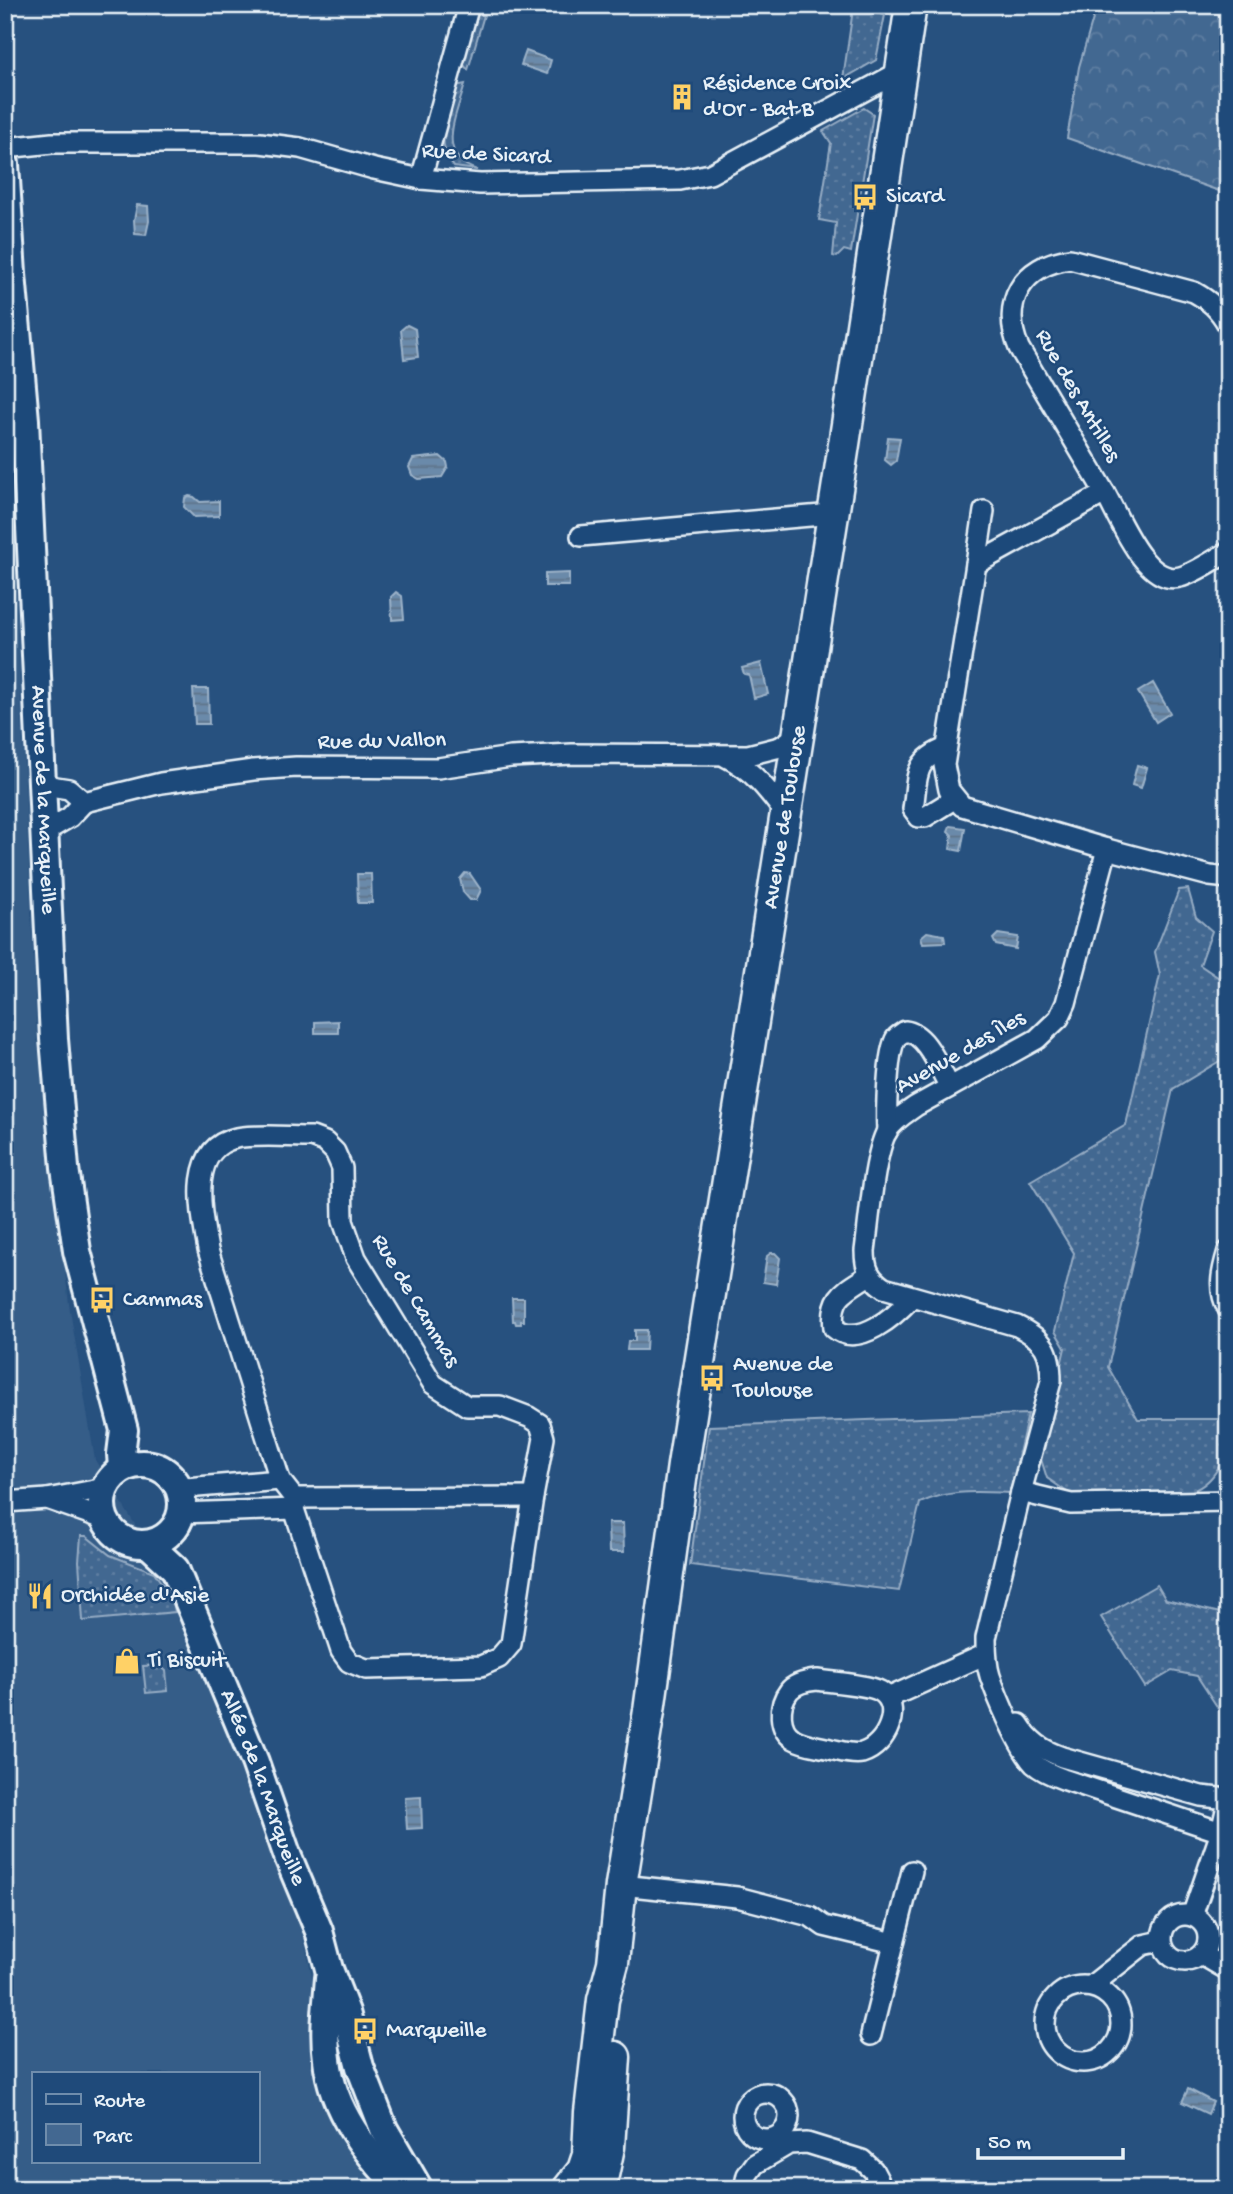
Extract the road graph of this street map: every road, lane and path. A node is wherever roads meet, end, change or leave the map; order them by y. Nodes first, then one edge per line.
1 (469, 5) edge
2 (911, 5) edge
3 (901, 71) junction
4 (5, 148) edge
5 (5, 164) edge
6 (421, 179) junction
7 (6, 192) edge
8 (8, 232) edge
9 (1228, 325) edge
10 (1105, 493) junction
11 (984, 511) dead end
12 (833, 514) junction
13 (581, 536) dead end
14 (1228, 552) edge
15 (976, 564) junction
16 (799, 734) junction
17 (946, 748) junction
18 (725, 756) junction
19 (44, 785) junction
20 (954, 799) junction
21 (84, 802) junction
22 (786, 815) junction
23 (46, 831) junction
24 (1107, 849) junction
25 (1228, 878) edge
26 (950, 1087) junction
27 (887, 1132) junction
28 (1228, 1251) edge
29 (869, 1275) junction
30 (912, 1297) junction
31 (1228, 1308) edge
32 (124, 1430) junction
33 (151, 1465) junction
34 (122, 1468) junction
35 (281, 1480) junction
36 (177, 1486) junction
37 (105, 1488) junction
38 (1021, 1492) junction
39 (533, 1497) junction
40 (47, 1499) junction
41 (1228, 1501) edge
42 (5, 1502) edge
43 (294, 1504) junction
44 (104, 1519) junction
45 (167, 1530) junction
46 (986, 1654) junction
47 (990, 1675) junction
48 (888, 1698) junction
49 (1228, 1800) edge
50 (1224, 1831) edge
51 (912, 1871) dead end
52 (621, 1885) junction
53 (1192, 1916) junction
54 (1161, 1941) junction
55 (894, 1943) junction
56 (1202, 1955) junction
57 (613, 1963) junction
58 (329, 1969) junction
59 (1228, 1970) edge
60 (1091, 1986) junction
61 (871, 2035) dead end
62 (783, 2132) junction
63 (807, 2143) junction
64 (768, 2146) junction
65 (401, 2189) edge
66 (419, 2189) edge
67 (568, 2189) edge
68 (600, 2189) edge
69 (744, 2189) edge
70 (883, 2189) edge

1 - 6 street
2 - 3 main road, Avenue de Toulouse
3 - 6 street, Rue de Sicard
3 - 12 main road, Avenue de Toulouse
4 - 6 street, Rue de Sicard
5 - 7 street, Avenue de la Marqueille
7 - 8 street, Avenue de la Marqueille
8 - 19 street, Avenue de la Marqueille
9 - 10 street, Rue des Antilles
10 - 14 street
10 - 15 street, Rue des Antilles
11 - 15 street
12 - 13 street
12 - 16 main road, Avenue de Toulouse
15 - 17 street
16 - 18 street, Rue du Vallon
16 - 22 main road, Avenue de Toulouse
17 - 20 street
17 - 20 street
18 - 21 street, Rue du Vallon
18 - 22 street
19 - 21 street
19 - 23 street, Avenue de la Marqueille
20 - 24 street
21 - 23 street, Rue du Vallon
22 - 52 main road, Avenue de Toulouse
23 - 32 street, Avenue de la Marqueille
24 - 25 street
24 - 26 street, Avenue des Îles
26 - 27 street, Avenue des Îles
26 - 27 street
27 - 29 street
28 - 31 street
29 - 30 street
29 - 30 street
30 - 38 street
32 - 33 street, Avenue de la Marqueille
32 - 34 street, Avenue de la Marqueille
33 - 34 street
33 - 36 street
34 - 37 street
35 - 36 street
35 - 39 street, Rue de Cammas
35 - 43 street, Rue de Cammas
36 - 45 street
37 - 40 street
37 - 44 street
38 - 41 street
38 - 46 street
39 - 43 street
39 - 43 street, Rue de Cammas
40 - 42 street
40 - 44 street
43 - 45 street
44 - 45 street
45 - 58 street, Allée de la Marqueille
46 - 47 street
46 - 48 street
47 - 49 street
47 - 50 street
48 - 48 street
49 - 50 street
50 - 53 street
51 - 55 street
52 - 55 street
52 - 57 main road, Avenue de Toulouse
53 - 54 street
53 - 56 street
54 - 56 street
54 - 60 street
55 - 61 street
56 - 59 street
57 - 67 main road, Avenue de Toulouse
57 - 68 main road, Avenue de Toulouse
58 - 65 street, Allée de la Marqueille
58 - 66 street, Allée de la Marqueille
60 - 60 street
62 - 63 street
62 - 64 street
62 - 64 street
63 - 64 street
63 - 70 street
64 - 69 street

